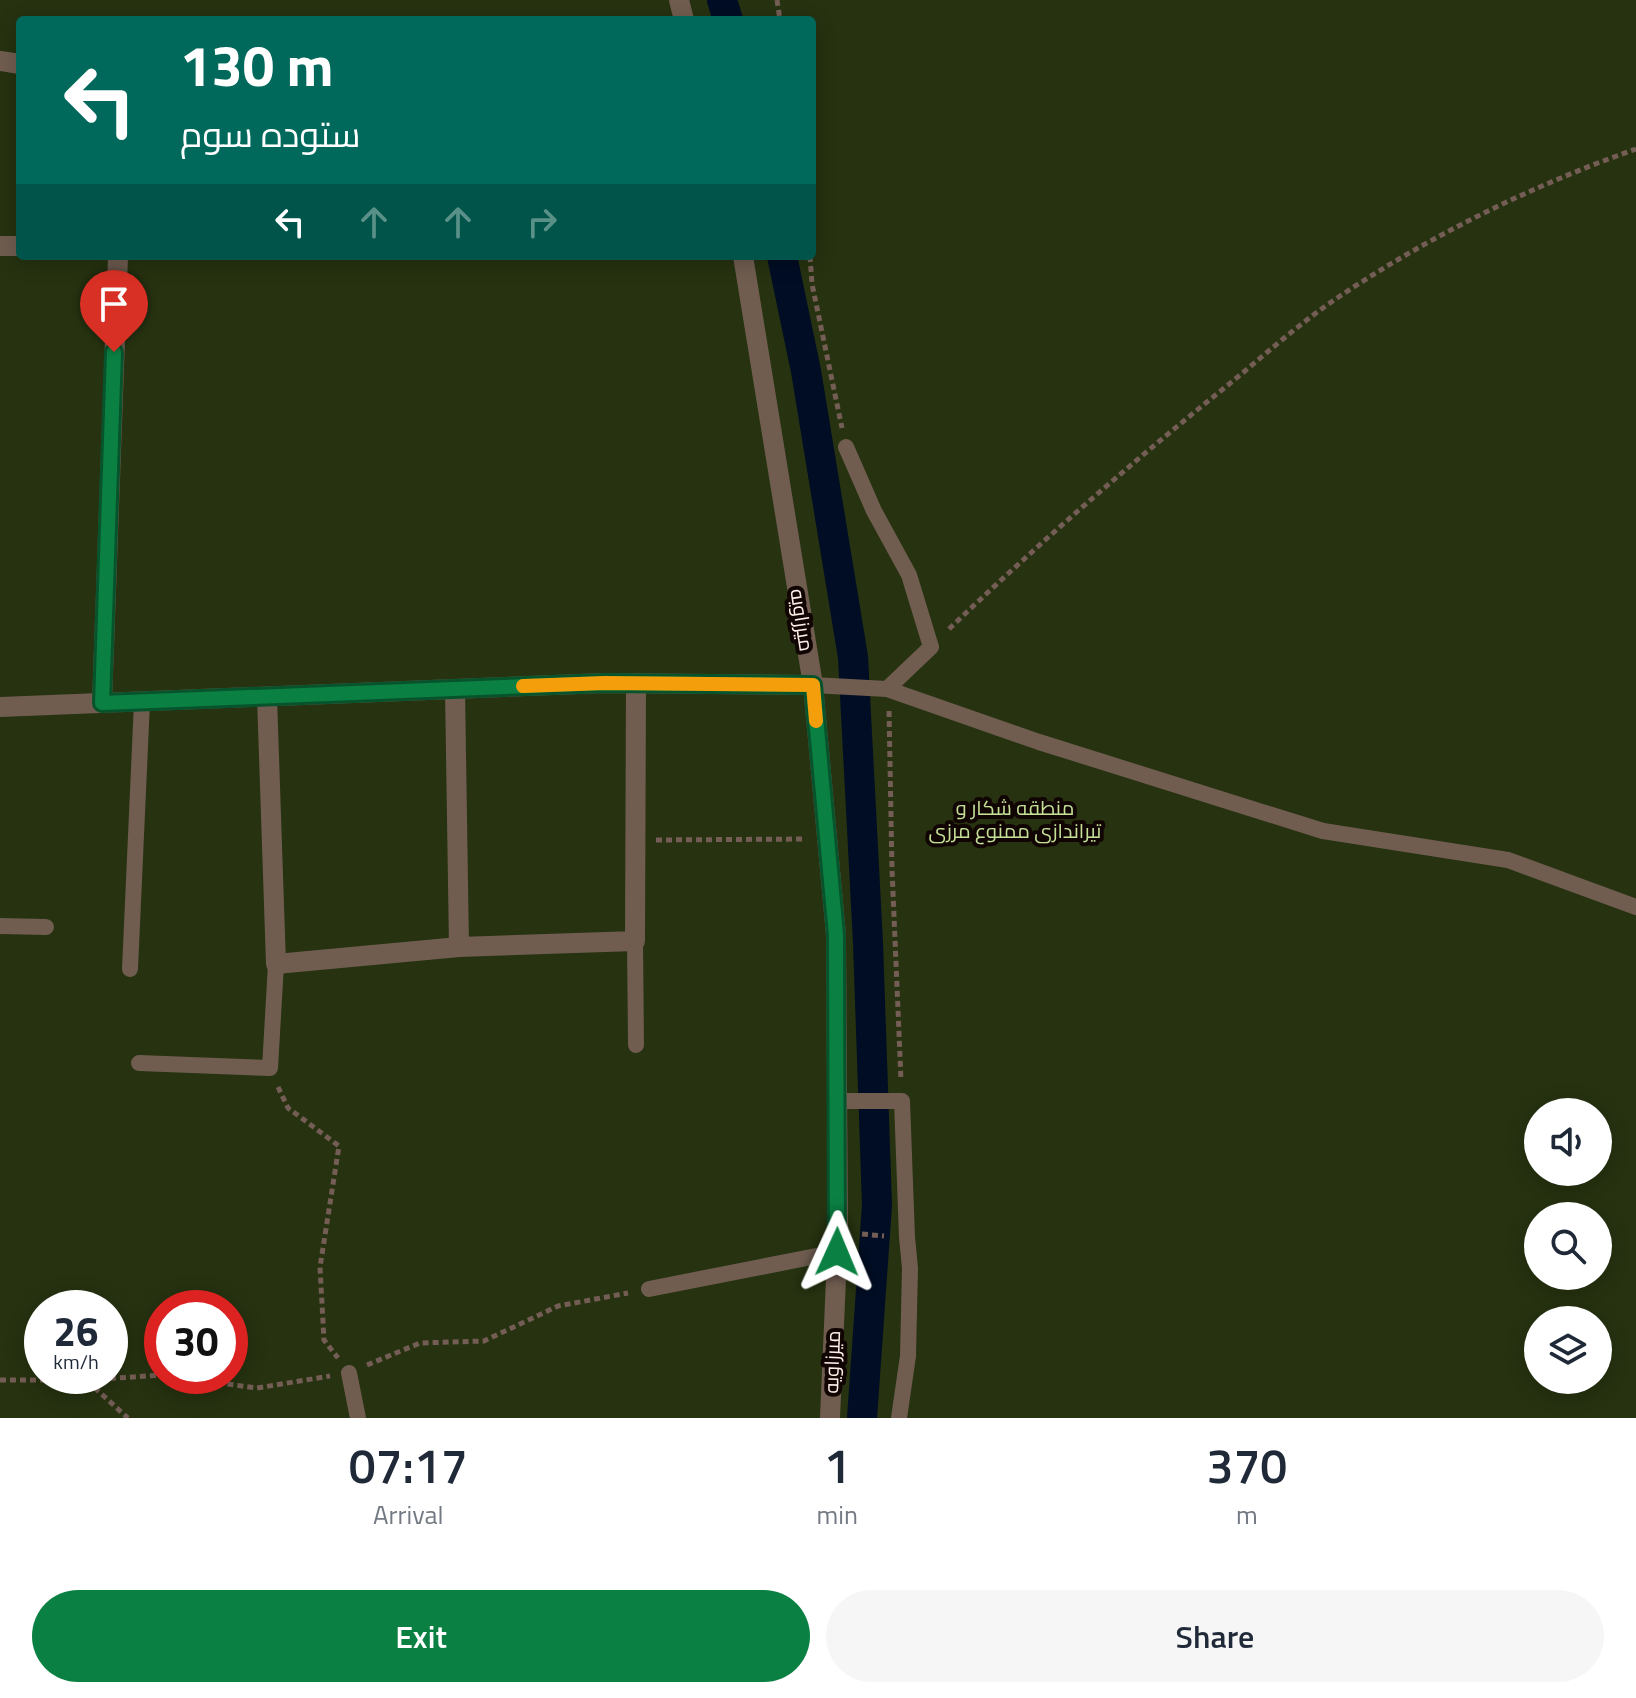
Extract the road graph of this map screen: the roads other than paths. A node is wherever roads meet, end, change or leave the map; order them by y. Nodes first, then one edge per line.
1 (118, 260) edge
2 (744, 260) edge
3 (846, 447) road end
4 (636, 683) junction
5 (813, 685) junction
6 (455, 689) junction
7 (880, 689) junction
8 (267, 697) junction
9 (142, 702) junction
10 (102, 703) junction
11 (0, 707) edge
12 (1636, 907) edge
13 (0, 926) edge
14 (46, 927) dead end
15 (635, 941) junction
16 (459, 947) junction
17 (276, 964) junction
18 (130, 969) dead end
19 (636, 1045) dead end
20 (139, 1063) dead end
21 (844, 1101) junction
22 (837, 1252) junction
23 (649, 1289) road end
24 (349, 1373) road end
25 (358, 1418) edge
26 (830, 1418) edge
27 (899, 1418) edge

1 - 10 street
2 - 5 street, میرزاویه
3 - 7 lane
4 - 5 street
4 - 6 street
4 - 15 street
5 - 7 lane
5 - 21 street, میرزاویه
6 - 8 street
6 - 16 street
7 - 12 lane
8 - 9 street
8 - 17 street
9 - 10 street
9 - 18 lane
10 - 11 street
13 - 14 lane
15 - 16 street
15 - 19 lane
16 - 17 street
17 - 20 lane
21 - 22 street, میرزاویه
21 - 27 lane
22 - 23 lane
22 - 26 street, میرزاویه
24 - 25 lane

